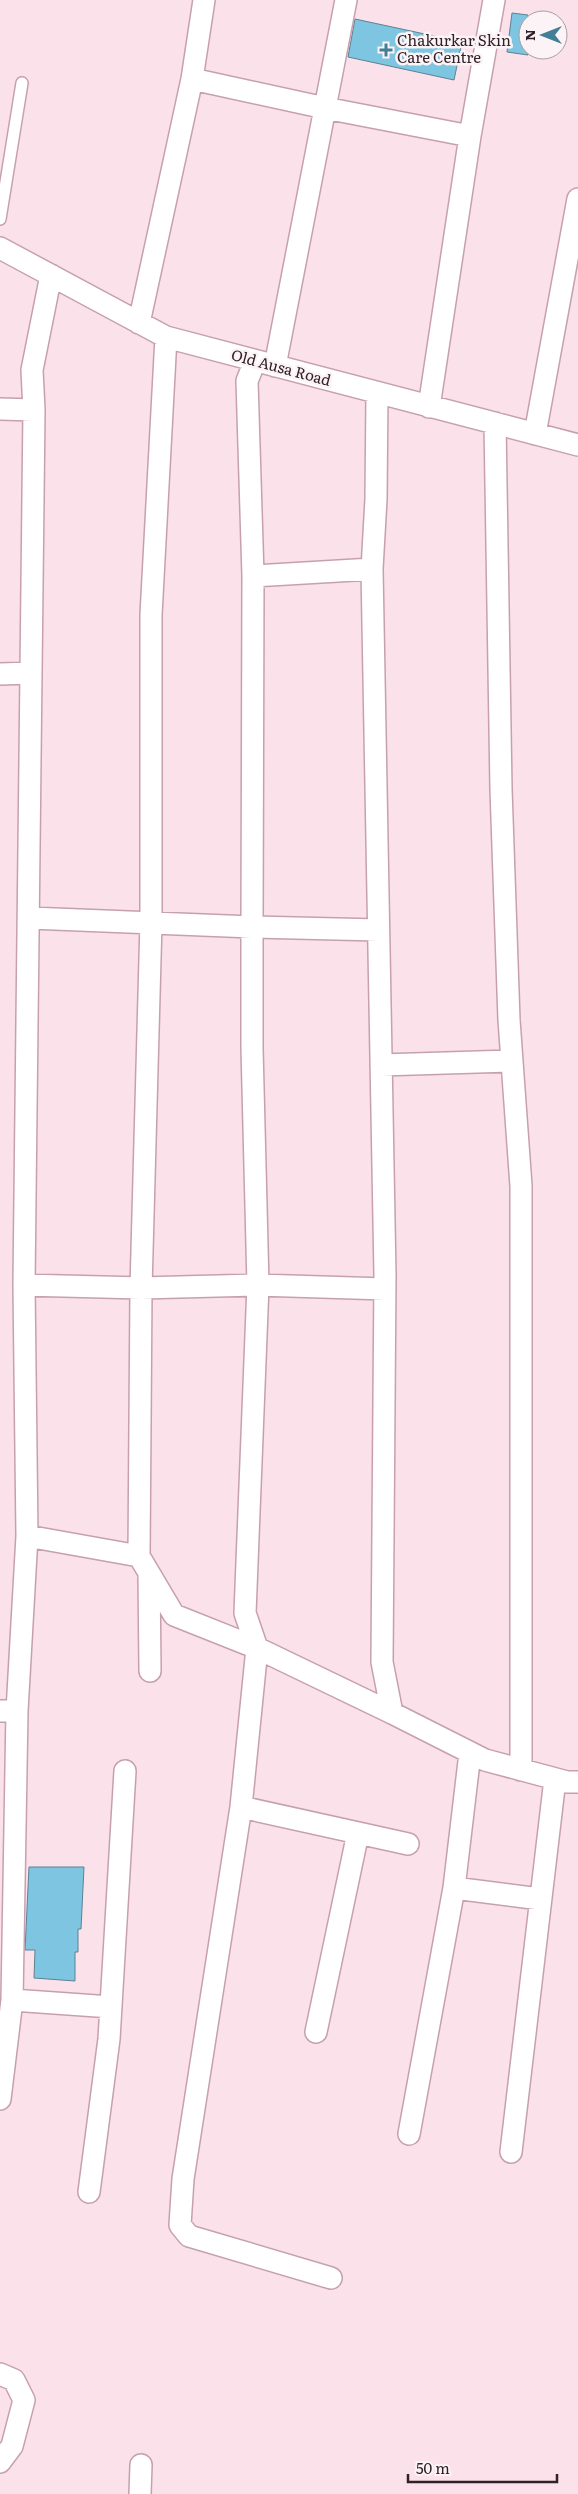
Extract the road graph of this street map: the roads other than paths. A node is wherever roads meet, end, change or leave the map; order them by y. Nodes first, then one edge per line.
1 (204, 0) edge
2 (346, 0) edge
3 (494, 0) edge
4 (192, 79) junction
5 (22, 83) dead end
6 (325, 108) junction
7 (470, 136) junction
8 (578, 199) edge
9 (0, 219) edge
10 (0, 248) edge
11 (51, 275) junction
12 (139, 323) junction
13 (166, 337) junction
14 (265, 364) junction
15 (377, 393) junction
16 (429, 407) junction
17 (0, 410) edge
18 (34, 410) junction
19 (495, 423) junction
20 (535, 434) junction
21 (578, 445) edge
22 (372, 569) junction
23 (253, 576) junction
24 (0, 674) edge
25 (31, 674) junction
26 (30, 918) junction
27 (151, 922) junction
28 (252, 927) junction
29 (378, 930) junction
30 (512, 1061) junction
31 (381, 1065) junction
32 (24, 1285) junction
33 (258, 1285) junction
34 (141, 1288) junction
35 (385, 1290) junction
36 (27, 1536) junction
37 (144, 1564) junction
38 (257, 1648) junction
39 (150, 1671) dead end
40 (9, 1711) edge
41 (392, 1713) junction
42 (470, 1753) junction
43 (521, 1770) junction
44 (126, 1771) dead end
45 (555, 1779) junction
46 (578, 1782) edge
47 (241, 1807) junction
48 (358, 1833) junction
49 (408, 1844) dead end
50 (454, 1888) junction
51 (540, 1899) junction
52 (12, 2000) junction
53 (111, 2007) junction
54 (316, 2032) dead end
55 (0, 2099) edge
56 (409, 2134) dead end
57 (511, 2152) dead end
58 (89, 2192) dead end
59 (331, 2278) dead end
60 (0, 2374) edge
61 (0, 2462) edge
62 (141, 2465) dead end
63 (140, 2494) edge

1 - 4 street
2 - 6 street
3 - 7 street
4 - 6 street
4 - 12 street
5 - 9 lane
6 - 7 street
6 - 14 street
7 - 16 street
8 - 20 street
10 - 11 street, Old Ausa Road
11 - 12 street, Old Ausa Road
11 - 18 street
12 - 13 street, Old Ausa Road
13 - 14 street, Old Ausa Road
13 - 27 street
14 - 15 street, Old Ausa Road
14 - 23 street
15 - 16 street, Old Ausa Road
15 - 22 street
16 - 19 street, Old Ausa Road
17 - 18 street
18 - 25 street
19 - 20 street, Old Ausa Road
19 - 30 street
20 - 21 street, Old Ausa Road
22 - 23 street
22 - 29 street
23 - 28 street
24 - 25 street
25 - 26 street
26 - 27 street
26 - 32 street
27 - 28 street
27 - 34 street
28 - 29 street
28 - 33 street
29 - 31 street
30 - 31 street
30 - 43 street
31 - 35 street
32 - 34 street
32 - 36 street
33 - 34 street
33 - 35 street
33 - 38 street
34 - 37 street
35 - 41 street
36 - 37 street
36 - 40 street
37 - 38 street
37 - 39 street
38 - 41 street
38 - 47 street
40 - 52 street
41 - 42 street
42 - 43 street
42 - 50 street
43 - 45 street
44 - 53 street
45 - 46 street
45 - 51 street
47 - 48 street
47 - 59 street
48 - 49 street
48 - 54 street
50 - 51 street
50 - 56 street
51 - 57 street
52 - 53 street
52 - 55 street
53 - 58 street
60 - 61 street
62 - 63 street

